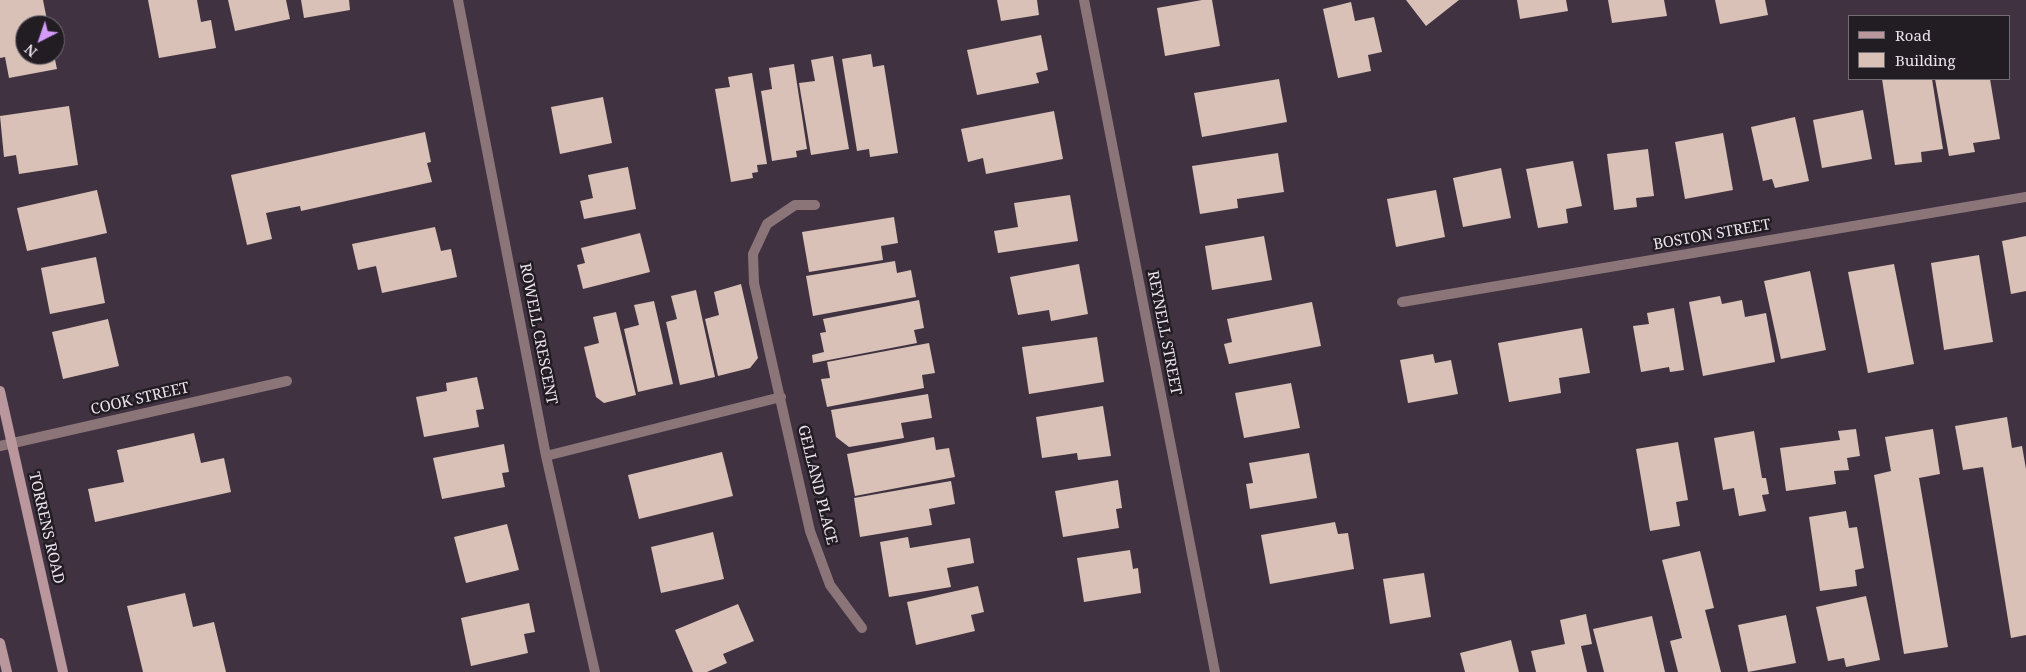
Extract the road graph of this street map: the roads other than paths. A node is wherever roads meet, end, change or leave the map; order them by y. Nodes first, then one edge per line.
1 (458, 0) edge
2 (1084, 0) edge
3 (2026, 197) edge
4 (815, 205) dead end
5 (1402, 302) dead end
6 (287, 381) dead end
7 (0, 391) edge
8 (781, 398) junction
9 (12, 444) junction
10 (0, 446) edge
11 (546, 456) junction
12 (862, 628) dead end
13 (0, 643) edge
14 (7, 672) edge
15 (63, 672) edge
16 (595, 672) edge
17 (1214, 672) edge

1 - 11 street, ROWELL CRESCENT
2 - 17 street, REYNELL STREET
3 - 5 street, BOSTON STREET
4 - 8 street, GELLAND PLACE
6 - 9 street, COOK STREET
7 - 9 main road, TORRENS ROAD
8 - 11 street
8 - 12 street, GELLAND PLACE
9 - 10 street, COOK STREET
9 - 15 main road, TORRENS ROAD
11 - 16 street, ROWELL CRESCENT
13 - 14 main road

